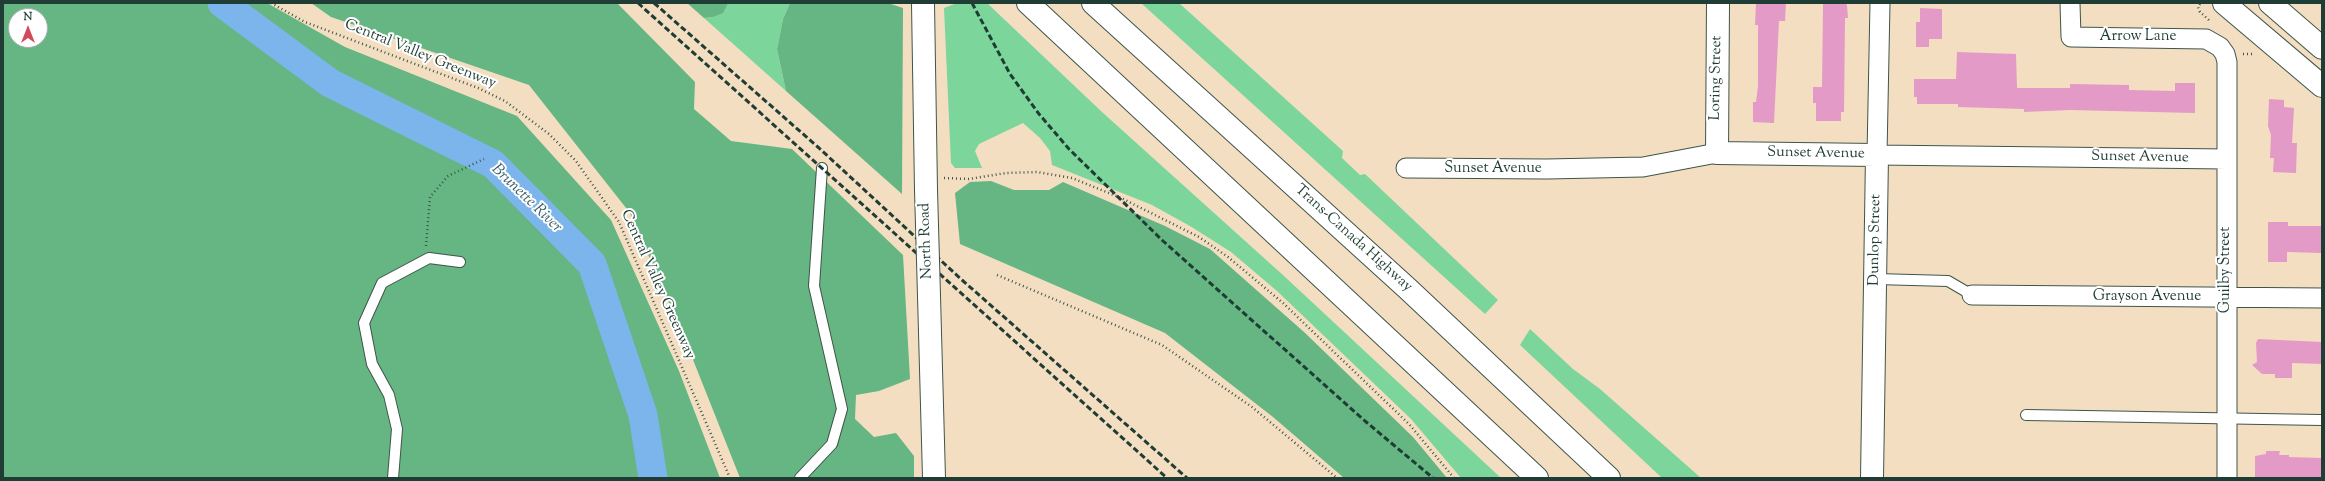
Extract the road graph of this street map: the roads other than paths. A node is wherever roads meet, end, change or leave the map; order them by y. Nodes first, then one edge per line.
1 (923, 3) edge
2 (1028, 3) edge
3 (1093, 3) edge
4 (1718, 3) edge
5 (1880, 3) edge
6 (2070, 3) edge
7 (2224, 3) edge
8 (2270, 3) edge
9 (2322, 48) edge
10 (2227, 62) joint
11 (2322, 86) edge
12 (1717, 153) junction
13 (1877, 155) junction
14 (2227, 159) junction
15 (822, 168) dead end
16 (1406, 168) dead end
17 (460, 262) dead end
18 (1876, 279) junction
19 (1972, 295) joint
20 (2226, 297) junction
21 (2322, 298) edge
22 (2026, 415) dead end
23 (2227, 418) junction
24 (2322, 420) edge
25 (393, 478) edge
26 (800, 478) edge
27 (934, 478) edge
28 (1537, 478) edge
29 (1610, 478) edge
30 (1872, 478) edge
31 (2227, 478) edge

1 - 27 main road, North Road, bridge
2 - 28 main road
3 - 29 main road, Trans-Canada Highway
4 - 12 main road, Loring Street
5 - 13 street, Dunlop Street
6 - 10 street, Arrow Lane
7 - 11 main road
8 - 9 main road
10 - 14 street, Guilby Street
12 - 13 main road, Sunset Avenue
12 - 16 street, Sunset Avenue
13 - 14 street, Sunset Avenue
13 - 18 main road, Dunlop Street
14 - 20 street, Guilby Street
15 - 26 lane
17 - 25 lane
18 - 19 lane
18 - 30 main road, Dunlop Street
19 - 20 street, Grayson Avenue
20 - 21 street, Grayson Avenue
20 - 23 street, Guilby Street
22 - 23 lane
23 - 24 lane
23 - 31 street, Guilby Street

